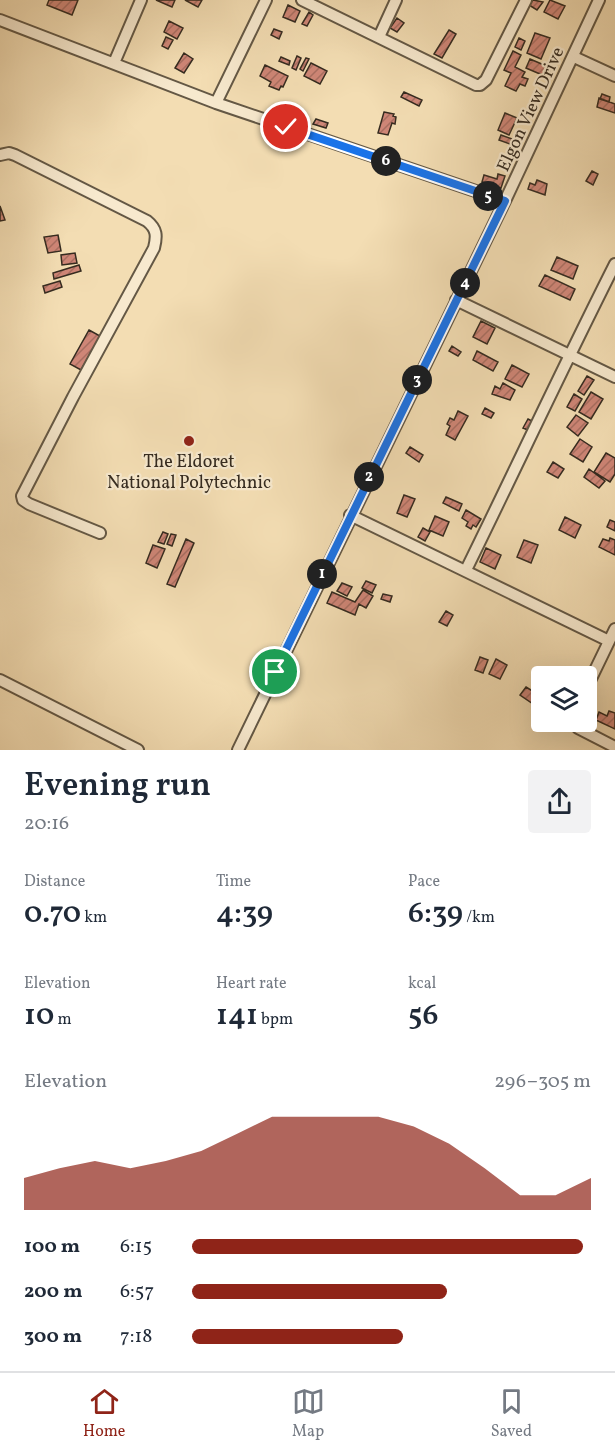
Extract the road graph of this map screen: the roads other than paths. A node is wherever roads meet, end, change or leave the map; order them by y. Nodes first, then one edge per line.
1 (266, 0) edge
2 (302, 0) edge
3 (396, 0) edge
4 (526, 0) edge
5 (599, 0) edge
6 (137, 1) edge
7 (0, 20) edge
8 (379, 37) junction
9 (574, 57) junction
10 (114, 63) junction
11 (615, 76) edge
12 (216, 103) junction
13 (0, 155) edge
14 (505, 201) junction
15 (615, 264) edge
16 (456, 300) junction
17 (570, 354) junction
18 (615, 377) edge
19 (350, 516) junction
20 (100, 533) dead end
21 (466, 570) junction
22 (615, 629) edge
23 (609, 641) junction
24 (597, 666) edge
25 (0, 680) edge
26 (586, 732) edge
27 (615, 747) edge
28 (138, 750) edge
29 (237, 750) edge

1 - 12 street
2 - 8 street
3 - 8 street
4 - 8 street
5 - 9 street, Elgon View Drive
6 - 10 street
7 - 10 street
9 - 11 street
9 - 14 street, Elgon View Drive
10 - 12 street
12 - 14 street
13 - 20 street
14 - 16 street, Elgon View Drive
15 - 17 street
16 - 17 street
16 - 19 street, Elgon View Drive
17 - 18 street
17 - 21 street
19 - 21 street
19 - 29 street, Elgon View Drive
21 - 23 street
22 - 23 street
23 - 24 street
25 - 28 street
26 - 27 street

